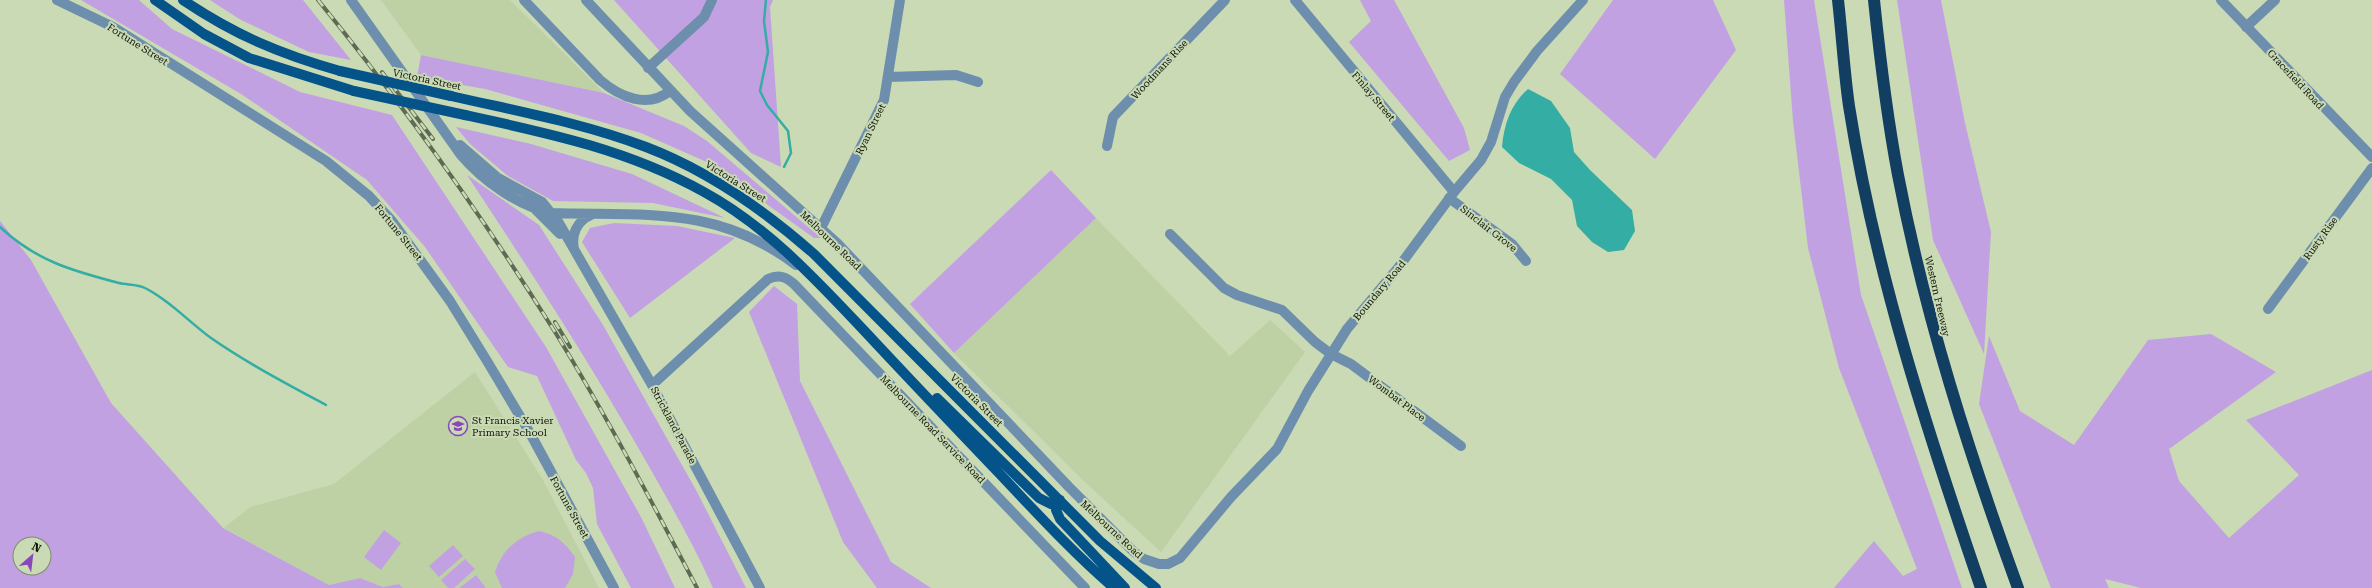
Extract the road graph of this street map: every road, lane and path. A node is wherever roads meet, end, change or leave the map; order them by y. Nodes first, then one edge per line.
1 (58, 0) edge
2 (155, 0) edge
3 (184, 0) edge
4 (351, 0) edge
5 (524, 0) edge
6 (586, 0) edge
7 (712, 0) edge
8 (900, 0) edge
9 (1225, 0) edge
10 (1295, 0) edge
11 (1583, 0) edge
12 (1838, 0) edge
13 (1874, 0) edge
14 (2221, 0) edge
15 (2275, 0) edge
16 (2246, 27) junction
17 (648, 68) junction
18 (888, 76) junction
19 (978, 82) dead end
20 (670, 91) junction
21 (440, 123) junction
22 (1107, 146) dead end
23 (2372, 157) edge
24 (2372, 168) edge
25 (1451, 195) junction
26 (526, 203) junction
27 (552, 213) junction
28 (599, 214) junction
29 (821, 228) junction
30 (1170, 234) dead end
31 (577, 255) junction
32 (1526, 260) dead end
33 (582, 265) junction
34 (813, 279) junction
35 (2268, 309) dead end
36 (846, 311) junction
37 (1331, 354) junction
38 (652, 385) junction
39 (1462, 446) dead end
40 (1069, 487) junction
41 (1060, 500) junction
42 (1159, 564) joint
43 (614, 588) edge
44 (760, 588) edge
45 (1085, 588) edge
46 (1114, 588) edge
47 (1125, 588) edge
48 (1156, 588) edge
49 (1981, 588) edge
50 (2018, 588) edge

1 - 43 street, Fortune Street
2 - 34 main road, bridge
3 - 41 main road, Victoria Street, bridge
4 - 21 street, Strickland Parade
5 - 20 street
6 - 17 street, Melbourne Road
7 - 17 street
8 - 18 street, Ryan Street
9 - 22 street, Woodmans Rise
10 - 25 street, Finlay Street
11 - 25 street, Boundary Road
12 - 49 highway
13 - 50 highway, Western Freeway
14 - 16 street, Gracefield Road
15 - 16 street
16 - 23 street, Gracefield Road
17 - 20 street, Melbourne Road
18 - 19 street
18 - 29 street, Ryan Street
20 - 29 street, Melbourne Road
21 - 26 street, Strickland Parade
21 - 27 street, Strickland Parade
24 - 35 street, Rusty Rise
25 - 32 street, Sinclair Grove
25 - 37 street, Boundary Road
26 - 27 street, Strickland Parade
26 - 33 street, Strickland Parade
27 - 28 street
27 - 31 street, Strickland Parade
28 - 31 street
28 - 34 street
29 - 40 street, Melbourne Road
30 - 37 street, Wombat Place
31 - 33 street, Strickland Parade
33 - 38 street, Strickland Parade
34 - 36 main road
36 - 41 main road
36 - 46 main road
37 - 39 street, Wombat Place
37 - 42 street, Boundary Road
38 - 44 street, Strickland Parade
38 - 45 street, Melbourne Road Service Road
40 - 41 street
40 - 42 street, Melbourne Road
41 - 47 main road
41 - 48 main road, Victoria Street

